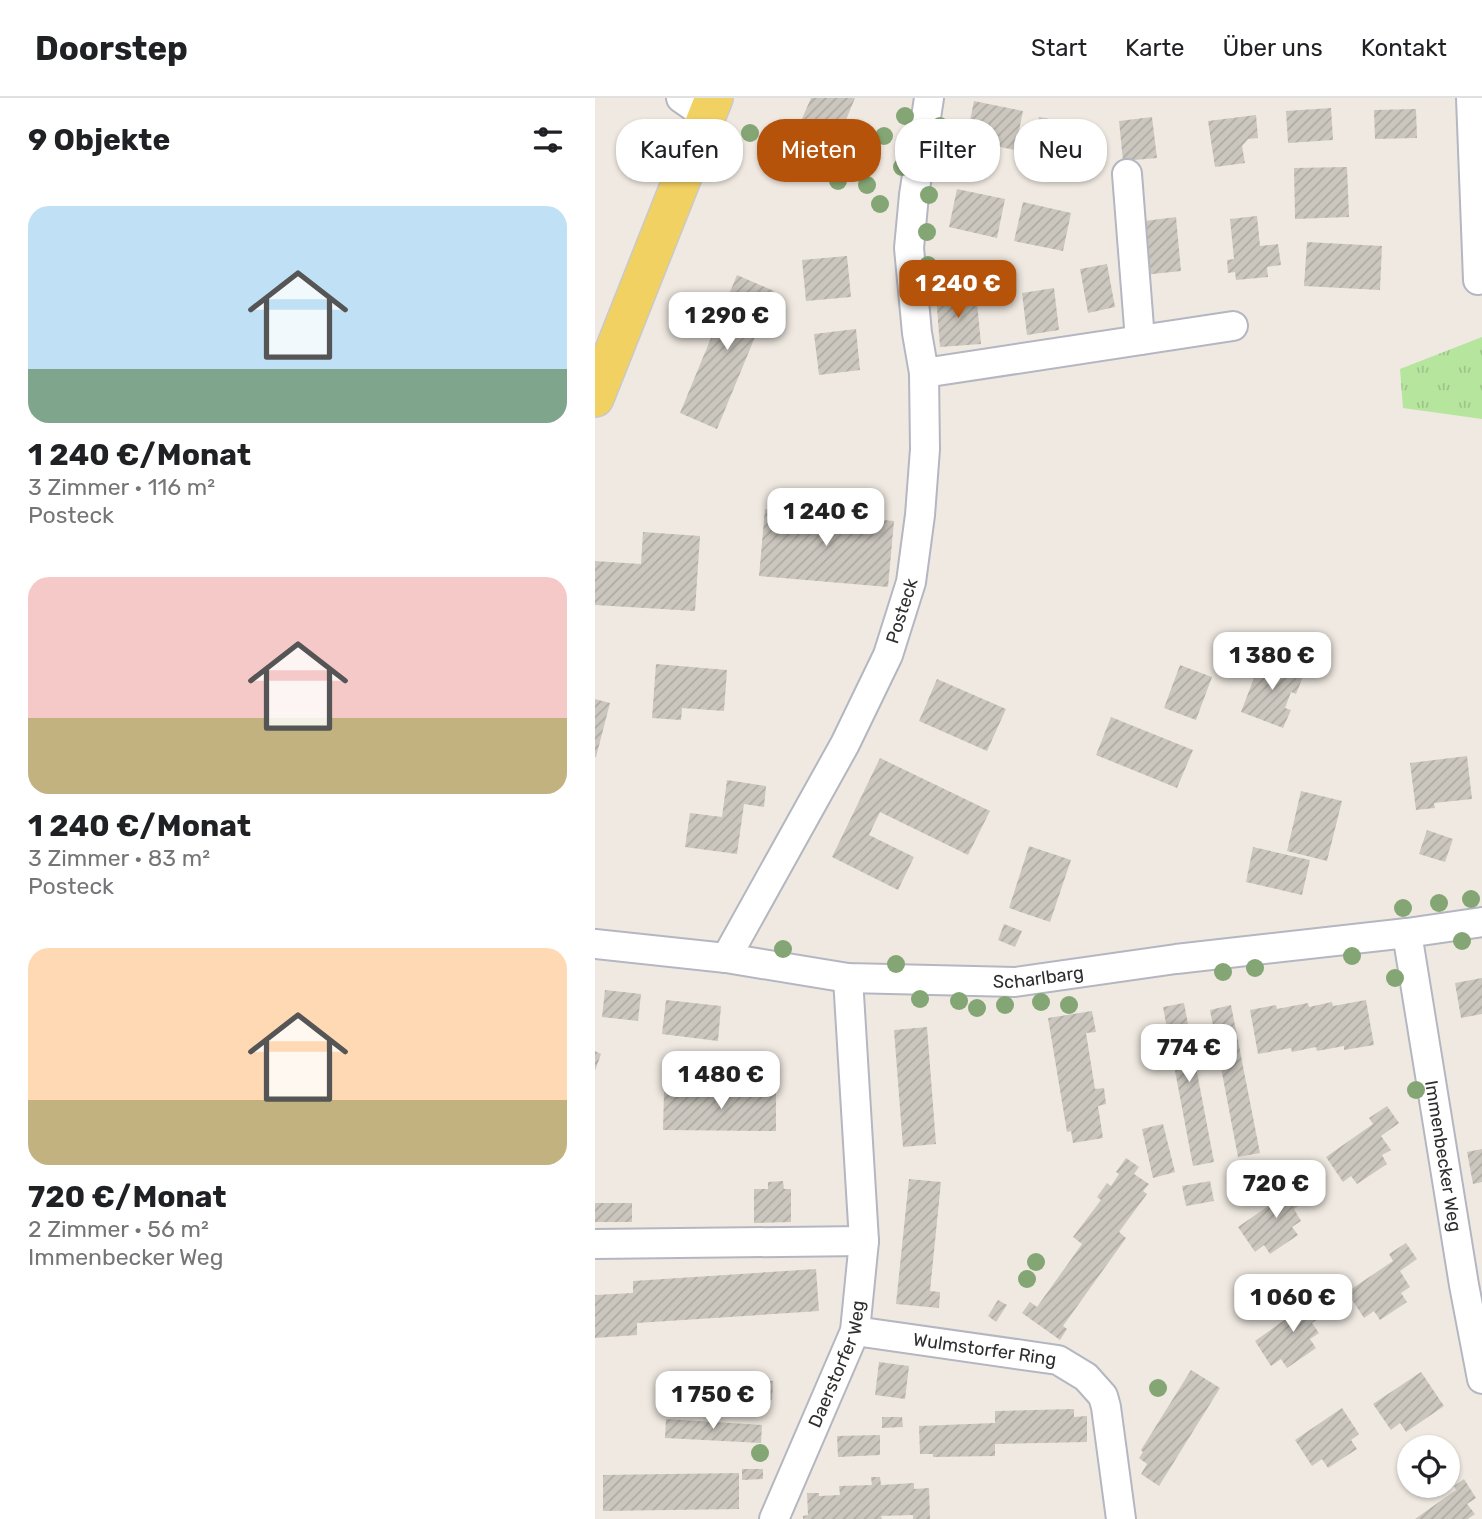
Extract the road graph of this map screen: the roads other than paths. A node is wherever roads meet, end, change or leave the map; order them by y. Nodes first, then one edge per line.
1 (929, 98) edge
2 (1471, 98) edge
3 (701, 104) edge
4 (1127, 174) dead end
5 (1478, 280) dead end
6 (1233, 326) dead end
7 (1140, 340) junction
8 (924, 373) junction
9 (595, 398) edge
10 (1482, 922) edge
11 (1407, 933) junction
12 (595, 944) edge
13 (726, 958) junction
14 (848, 978) junction
15 (864, 1241) junction
16 (595, 1244) edge
17 (855, 1331) junction
18 (1482, 1379) edge
19 (774, 1519) edge
20 (1121, 1519) edge

1 - 8 street, Posteck
2 - 5 street
3 - 9 main road
4 - 7 street
6 - 7 street
7 - 8 street
8 - 13 street, Posteck
10 - 11 street, Scharlbarg
11 - 14 street, Scharlbarg
11 - 18 street, Immenbecker Weg
12 - 13 street, Scharlbarg
13 - 14 street, Scharlbarg
14 - 15 street, Daerstorfer Weg
15 - 16 street
15 - 17 street, Daerstorfer Weg
17 - 19 street, Daerstorfer Weg
17 - 20 street, Wulmstorfer Ring

